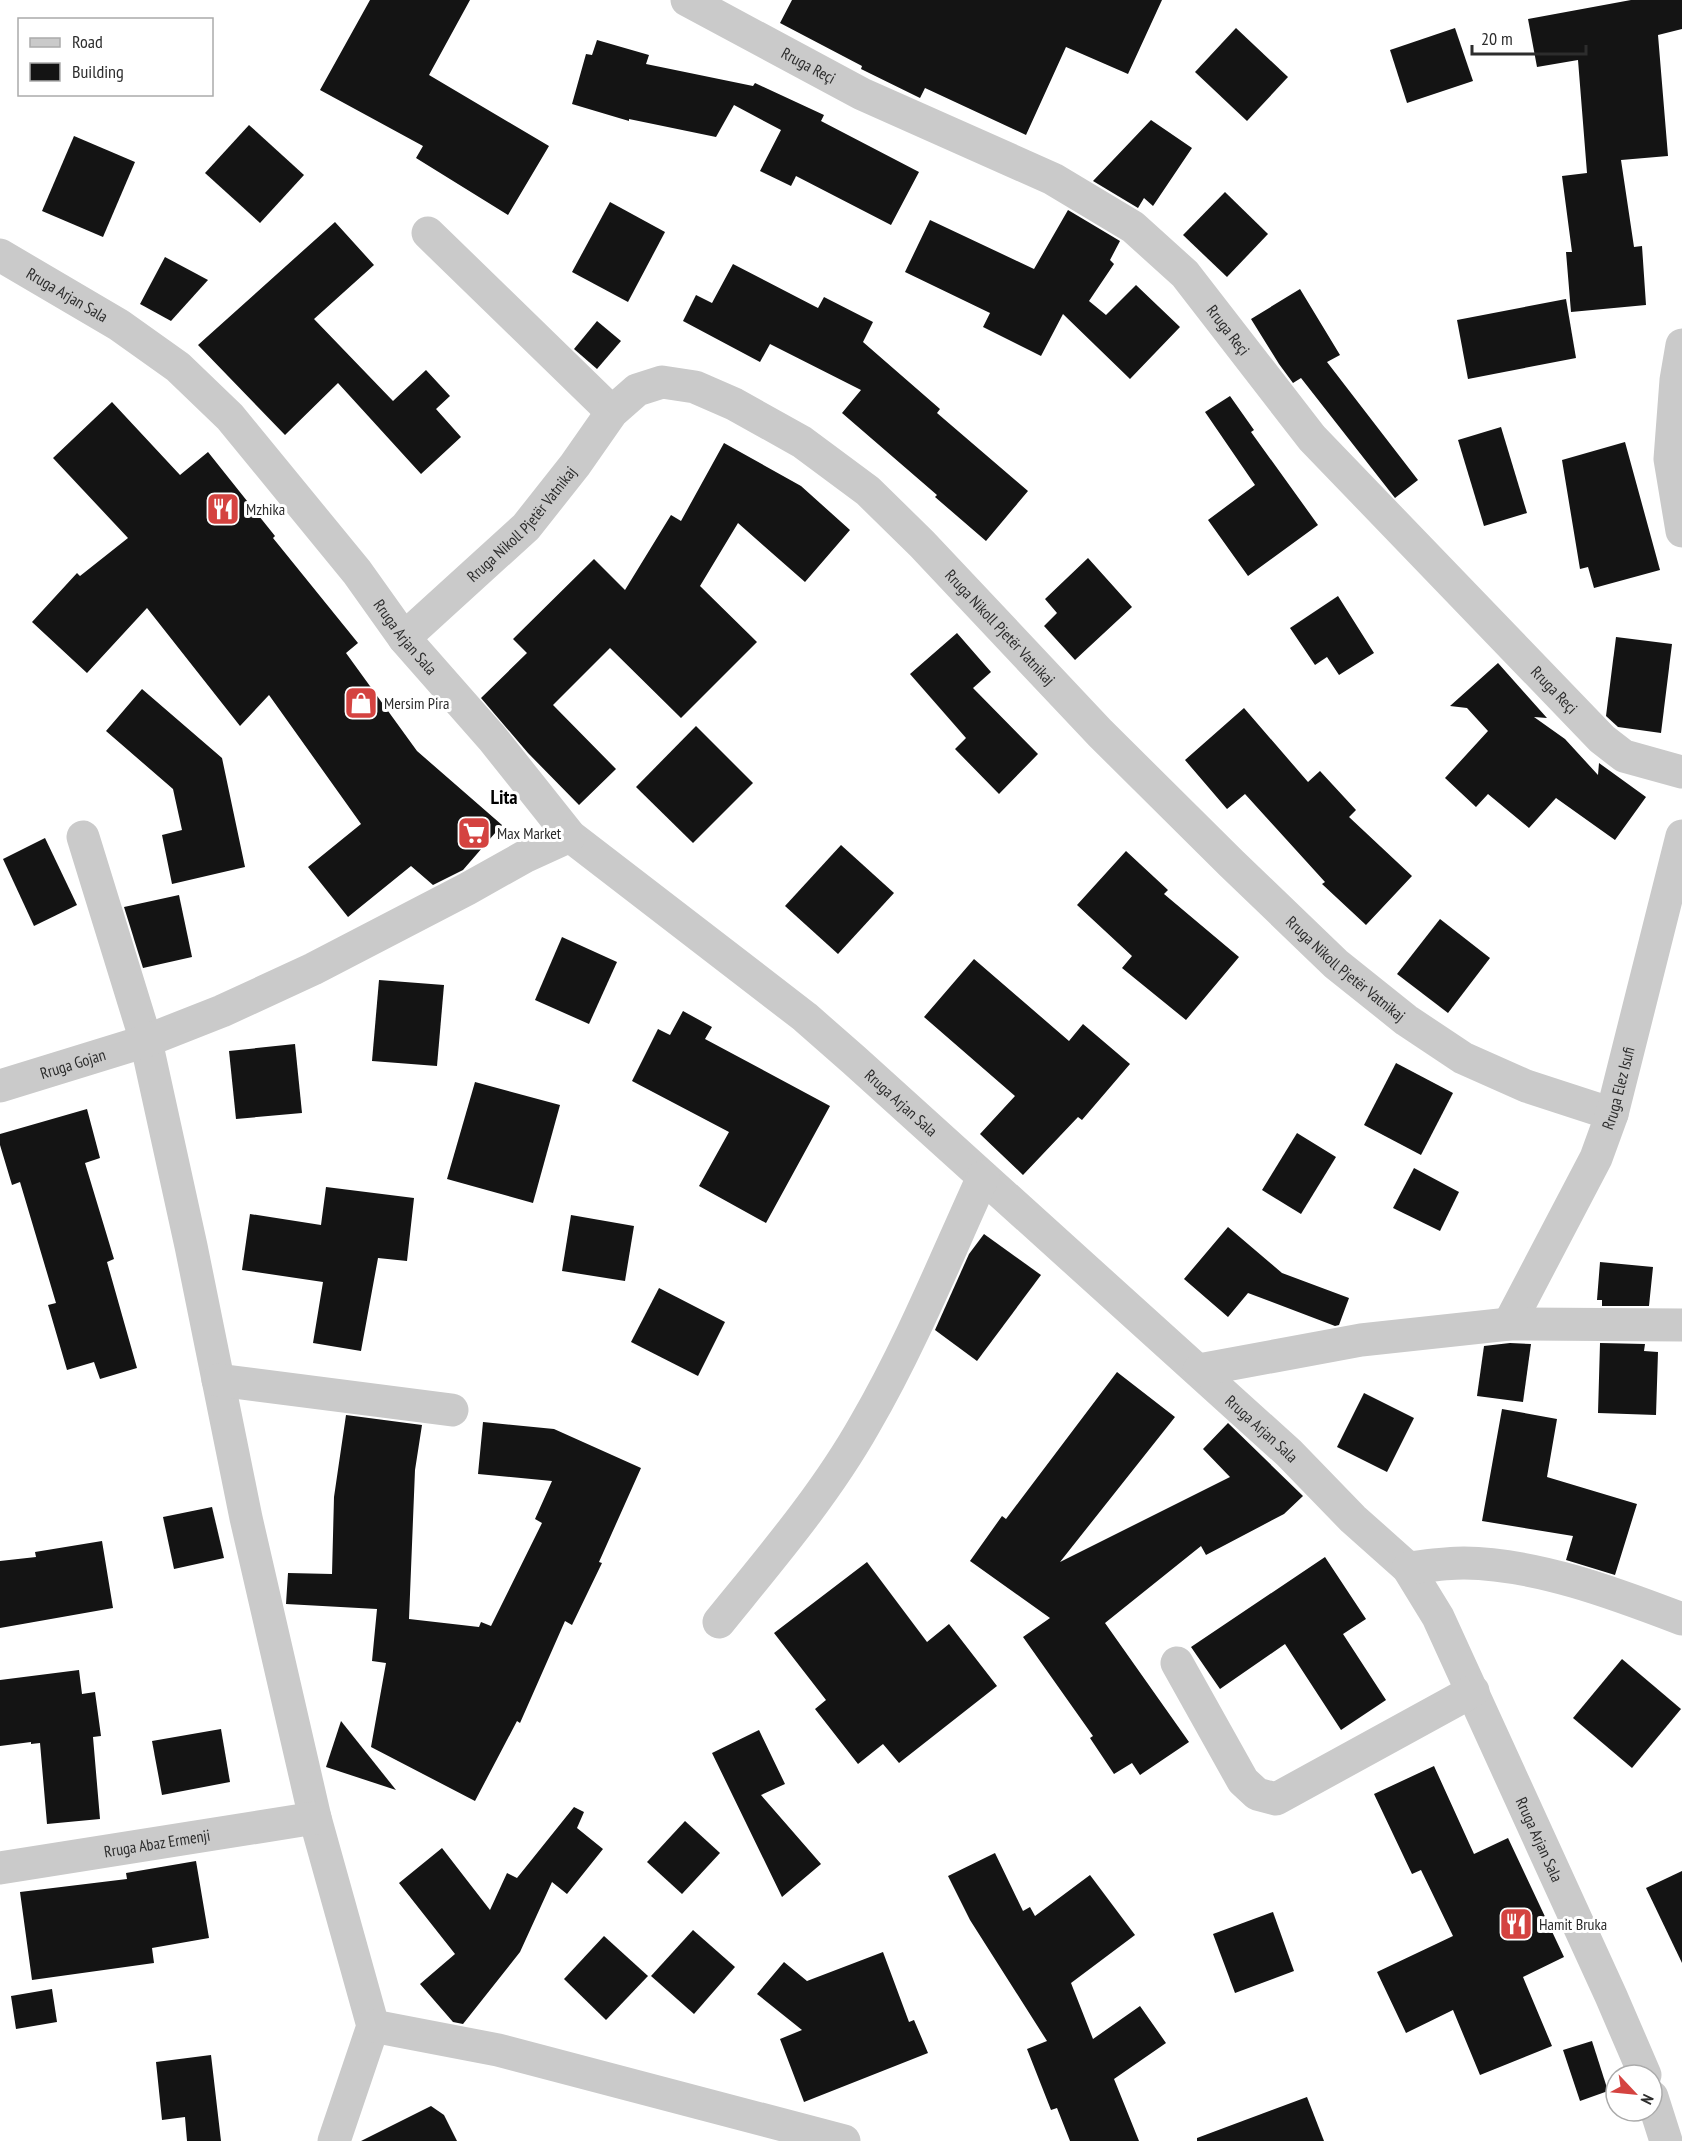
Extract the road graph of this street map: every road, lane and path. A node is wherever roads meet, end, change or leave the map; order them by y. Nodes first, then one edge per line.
1 (687, 0) edge
2 (428, 232) dead end
3 (0, 255) edge
4 (1682, 345) edge
5 (612, 411) junction
6 (1682, 531) edge
7 (404, 638) junction
8 (1682, 772) edge
9 (1682, 836) edge
10 (83, 837) dead end
11 (570, 837) junction
12 (1670, 926) edge
13 (146, 1041) junction
14 (0, 1086) edge
15 (1612, 1113) junction
16 (983, 1177) junction
17 (1509, 1324) junction
18 (1682, 1325) edge
19 (1199, 1370) junction
20 (218, 1380) junction
21 (452, 1410) dead end
22 (1408, 1568) junction
23 (1682, 1619) edge
24 (719, 1622) dead end
25 (1177, 1663) dead end
26 (1473, 1691) junction
27 (315, 1818) junction
28 (0, 1868) edge
29 (373, 2026) junction
30 (1640, 2063) edge
31 (1660, 2123) edge
32 (334, 2141) edge
33 (844, 2141) edge
34 (1666, 2141) edge

1 - 8 street, Rruga Reçi
2 - 5 street
3 - 7 street, Rruga Arjan Sala
4 - 6 street
5 - 7 street, Rruga Nikoll Pjetër Vatnikaj
5 - 15 street, Rruga Nikoll Pjetër Vatnikaj
7 - 11 street, Rruga Arjan Sala
9 - 12 street, Rruga Elez Isufi
10 - 13 street
11 - 13 street, Rruga Gojan
11 - 16 street, Rruga Arjan Sala
12 - 15 street, Rruga Elez Isufi
13 - 14 street, Rruga Gojan
13 - 20 street
15 - 17 street, Rruga Elez Isufi
16 - 19 street, Rruga Arjan Sala
16 - 24 street
17 - 18 street
17 - 19 street
19 - 22 street, Rruga Arjan Sala
20 - 21 street
20 - 27 street
22 - 23 street
22 - 26 street, Rruga Arjan Sala
25 - 26 street
26 - 30 street, Rruga Arjan Sala
27 - 28 street, Rruga Abaz Ermenji
27 - 29 street
29 - 32 street
29 - 33 street
31 - 34 street

